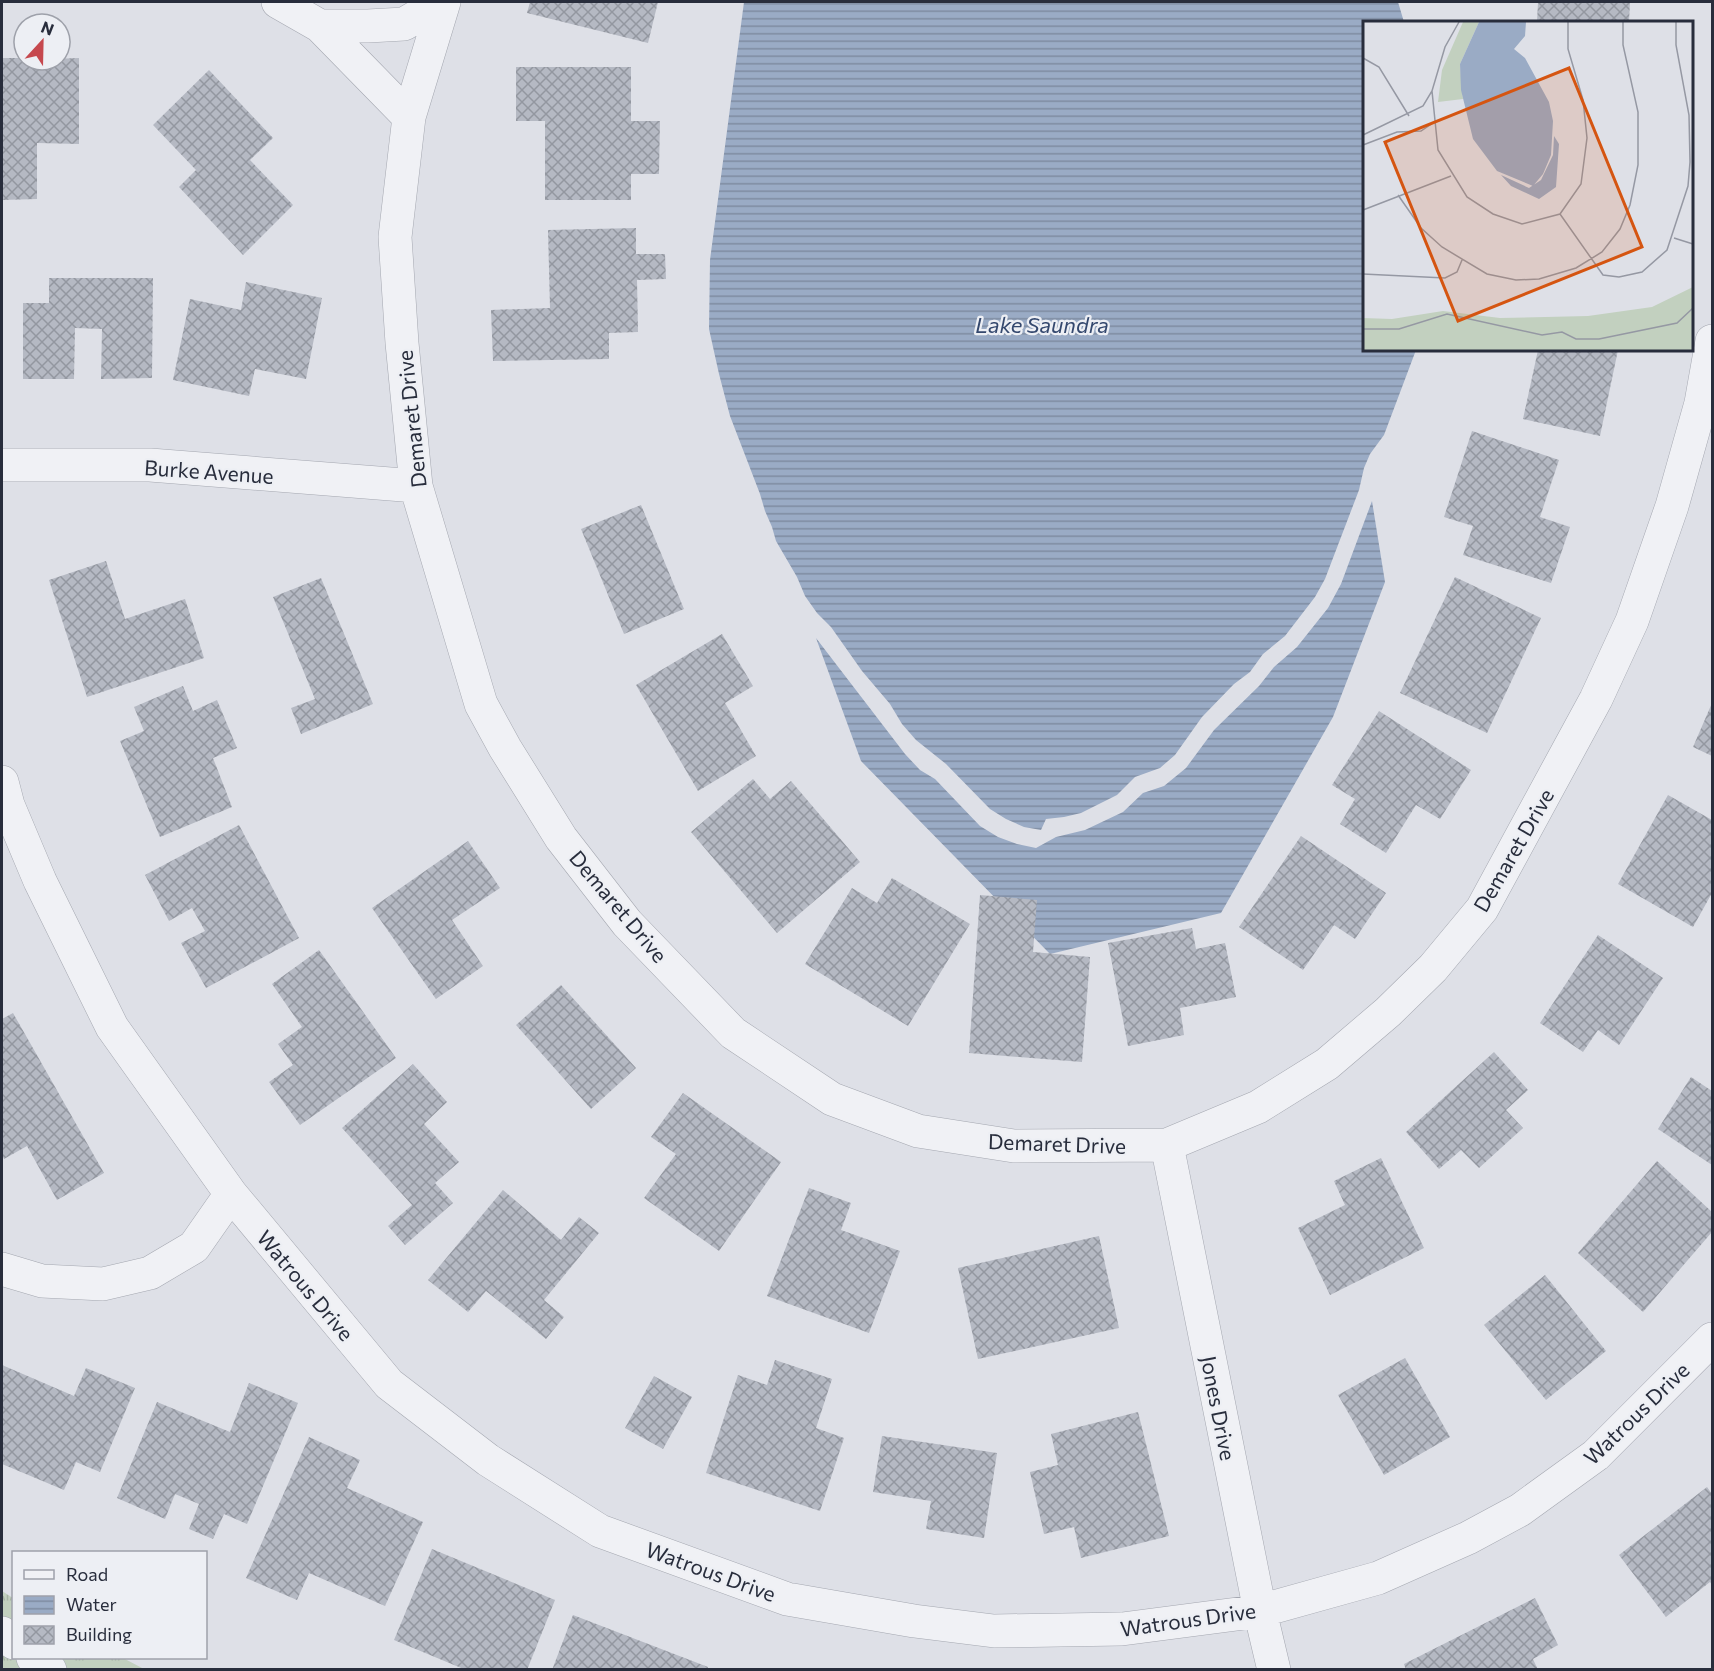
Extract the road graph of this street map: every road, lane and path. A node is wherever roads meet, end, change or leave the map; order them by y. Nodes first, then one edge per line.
1 (278, 2) edge
2 (443, 2) edge
3 (320, 26) junction
4 (409, 117) junction
5 (1713, 341) edge
6 (2, 465) edge
7 (416, 486) junction
8 (2, 782) edge
9 (1167, 1145) junction
10 (231, 1194) junction
11 (2, 1269) edge
12 (1713, 1339) edge
13 (1260, 1611) junction
14 (34, 1659) edge
15 (50, 1670) edge
16 (1274, 1670) edge

1 - 3 street
2 - 3 street
2 - 4 street, Demaret Drive
3 - 4 street
4 - 7 street, Demaret Drive
5 - 9 street, Demaret Drive
6 - 7 street, Burke Avenue
7 - 9 street, Demaret Drive
8 - 10 street, Watrous Drive
9 - 13 street, Jones Drive
10 - 11 street
10 - 13 street, Watrous Drive
12 - 13 street, Watrous Drive
13 - 16 street, Jones Drive
14 - 15 street

